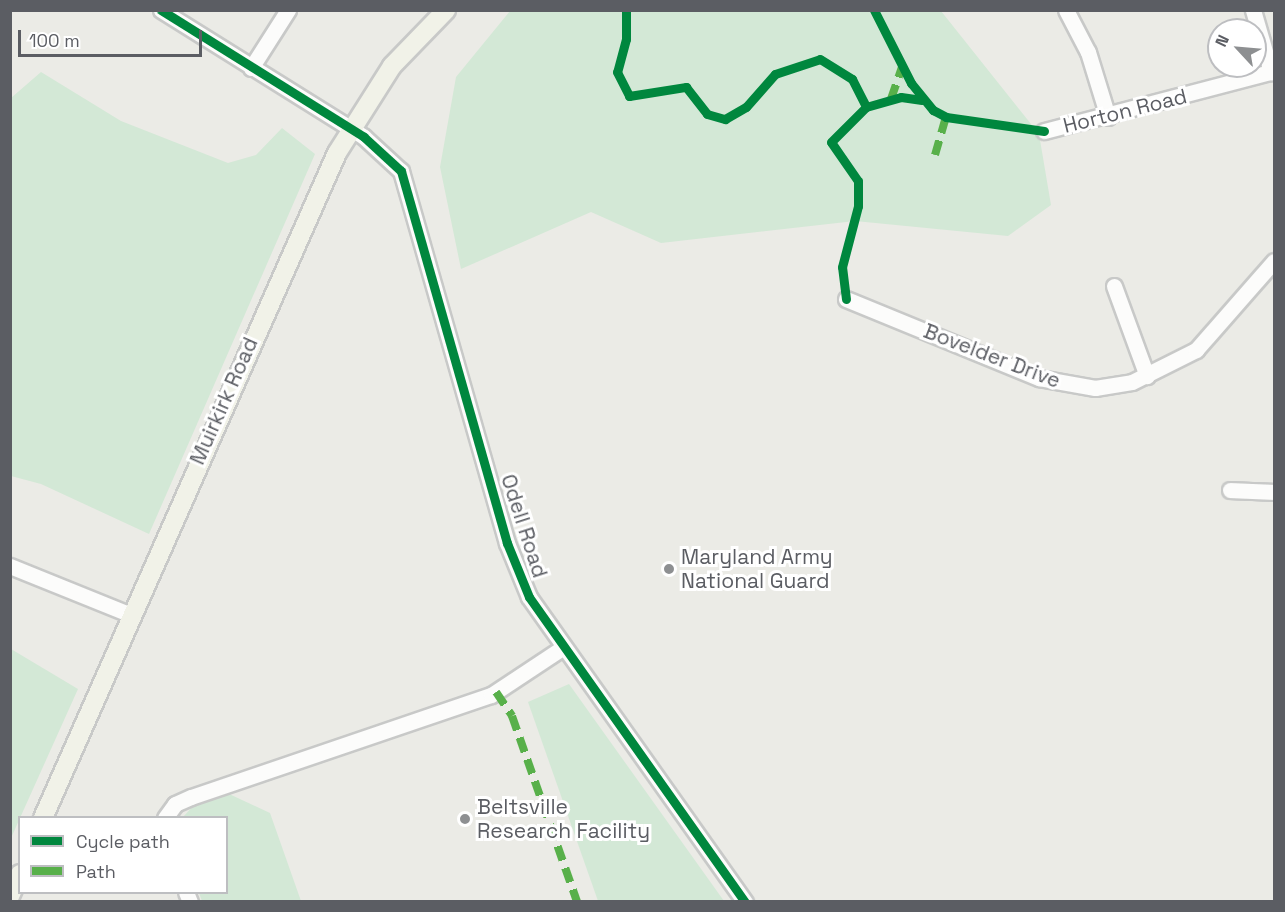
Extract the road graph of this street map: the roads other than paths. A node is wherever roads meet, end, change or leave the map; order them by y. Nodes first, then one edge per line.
1 (161, 10) edge
2 (288, 10) edge
3 (446, 10) edge
4 (1066, 10) edge
5 (1253, 10) edge
6 (251, 68) junction
7 (1273, 71) edge
8 (1108, 117) junction
9 (350, 130) junction
10 (1044, 131) dead end
11 (1274, 261) edge
12 (1114, 286) dead end
13 (846, 299) dead end
14 (1147, 376) junction
15 (1230, 490) dead end
16 (1275, 492) edge
17 (10, 566) edge
18 (131, 615) junction
19 (562, 648) junction
20 (44, 816) edge
21 (167, 816) edge
22 (18, 878) edge
23 (10, 896) edge
24 (745, 902) edge

1 - 6 street, Odell Road
2 - 6 street
3 - 9 main road, Muirkirk Road
4 - 8 street
5 - 7 street
6 - 9 street, Odell Road
7 - 8 street, Horton Road
8 - 10 street, Horton Road
9 - 18 main road, Muirkirk Road
9 - 19 street, Odell Road
11 - 14 street, Bovelder Drive
12 - 14 street
13 - 14 street, Bovelder Drive
15 - 16 street
17 - 18 street
18 - 20 main road, Muirkirk Road
19 - 21 street
19 - 24 street, Odell Road
22 - 23 main road

